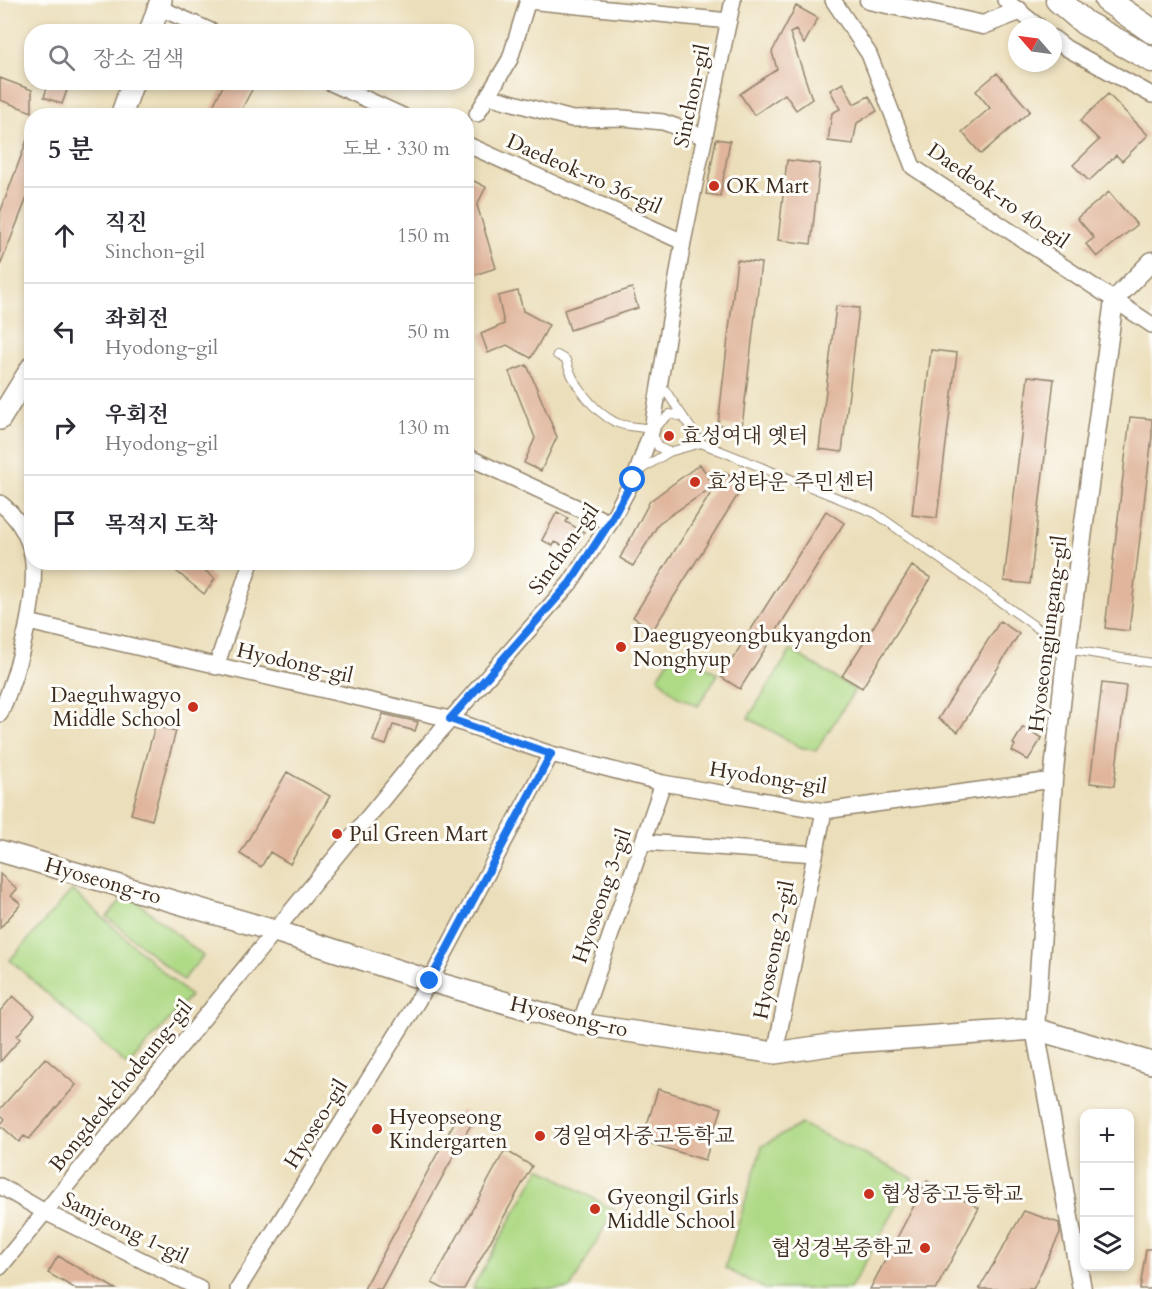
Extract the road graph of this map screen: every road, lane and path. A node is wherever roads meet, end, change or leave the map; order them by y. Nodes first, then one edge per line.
1 (733, 0) edge
2 (832, 0) edge
3 (869, 0) edge
4 (1050, 0) edge
5 (1058, 0) edge
6 (1076, 0) edge
7 (1107, 0) edge
8 (1115, 0) edge
9 (528, 1) edge
10 (160, 4) edge
11 (1012, 6) edge
12 (1152, 17) edge
13 (1027, 18) edge
14 (729, 21) junction
15 (1085, 23) junction
16 (153, 24) edge
17 (198, 24) edge
18 (1152, 32) edge
19 (1152, 43) edge
20 (1062, 45) edge
21 (1152, 60) edge
22 (130, 90) edge
23 (346, 90) edge
24 (1152, 95) edge
25 (488, 96) junction
26 (124, 108) edge
27 (386, 108) edge
28 (477, 114) dead end
29 (705, 137) junction
30 (474, 148) edge
31 (683, 242) junction
32 (1152, 261) edge
33 (1114, 300) junction
34 (1152, 325) edge
35 (557, 355) dead end
36 (24, 380) edge
37 (660, 384) junction
38 (683, 417) junction
39 (0, 419) edge
40 (652, 429) junction
41 (701, 443) junction
42 (669, 452) junction
43 (474, 460) edge
44 (637, 472) junction
45 (0, 503) edge
46 (610, 522) junction
47 (24, 534) edge
48 (32, 570) edge
49 (248, 570) edge
50 (28, 622) junction
51 (1067, 650) junction
52 (1152, 663) edge
53 (216, 667) junction
54 (0, 714) edge
55 (450, 719) junction
56 (551, 754) junction
57 (1053, 780) junction
58 (663, 783) junction
59 (824, 811) junction
60 (643, 842) junction
61 (0, 851) edge
62 (815, 854) junction
63 (275, 931) junction
64 (430, 981) junction
65 (580, 1024) junction
66 (1035, 1029) junction
67 (775, 1053) junction
68 (1152, 1063) edge
69 (0, 1186) edge
70 (45, 1212) junction
71 (0, 1267) edge
72 (200, 1289) edge
73 (238, 1289) edge
74 (1082, 1289) edge

1 - 14 street, Sinchon-gil
2 - 33 street, Daedeok-ro 40-gil
3 - 11 street
4 - 15 highway
5 - 15 highway
6 - 19 highway
7 - 18 highway
8 - 12 highway
9 - 14 street
9 - 25 street
10 - 16 main road
10 - 17 street
11 - 13 street
14 - 29 street, Sinchon-gil
15 - 21 highway
20 - 24 street
22 - 26 main road
23 - 27 street
25 - 28 street
25 - 29 street
29 - 31 street, Sinchon-gil
30 - 31 street, Daedeok-ro 36-gil
31 - 37 street, Sinchon-gil
32 - 33 street
33 - 34 street, Daedeok-ro 40-gil
33 - 51 street, Hyoseongjungang-gil
35 - 40 lane
36 - 39 main road
37 - 38 lane
37 - 40 street, Sinchon-gil
38 - 40 lane
38 - 41 lane
40 - 42 lane
40 - 44 street, Sinchon-gil
41 - 42 lane
41 - 51 lane
42 - 44 lane
43 - 46 street
44 - 46 street, Sinchon-gil
45 - 47 street
46 - 55 street, Sinchon-gil
48 - 50 street
49 - 53 street
50 - 53 street, Hyodong-gil
50 - 54 street
51 - 52 lane
51 - 57 street, Hyoseongjungang-gil
53 - 55 street, Hyodong-gil
55 - 56 street, Hyodong-gil
55 - 63 street, Sinchon-gil
56 - 58 street, Hyodong-gil
56 - 64 street
57 - 59 street, Hyodong-gil
57 - 66 street, Hyoseongjungang-gil
58 - 59 street, Hyodong-gil
58 - 60 street, Hyoseong 3-gil
59 - 62 street, Hyoseong 2-gil
60 - 62 street, Hyoseong 2-gil
60 - 65 street, Hyoseong 3-gil
61 - 63 main road, Hyoseong-ro
62 - 67 street, Hyoseong 2-gil
63 - 64 main road, Hyoseong-ro
63 - 70 street, Bongdeokchodeung-gil
64 - 65 main road, Hyoseong-ro
64 - 73 street, Hyoseo-gil
65 - 67 main road, Hyoseong-ro
66 - 67 main road, Hyoseong-ro
66 - 68 main road, Hyoseong-ro
66 - 74 street, Hyoseongjungang-gil
69 - 70 street, Samjeong 1-gil
70 - 71 street, Bongdeokchodeung-gil
70 - 72 street, Samjeong 1-gil

